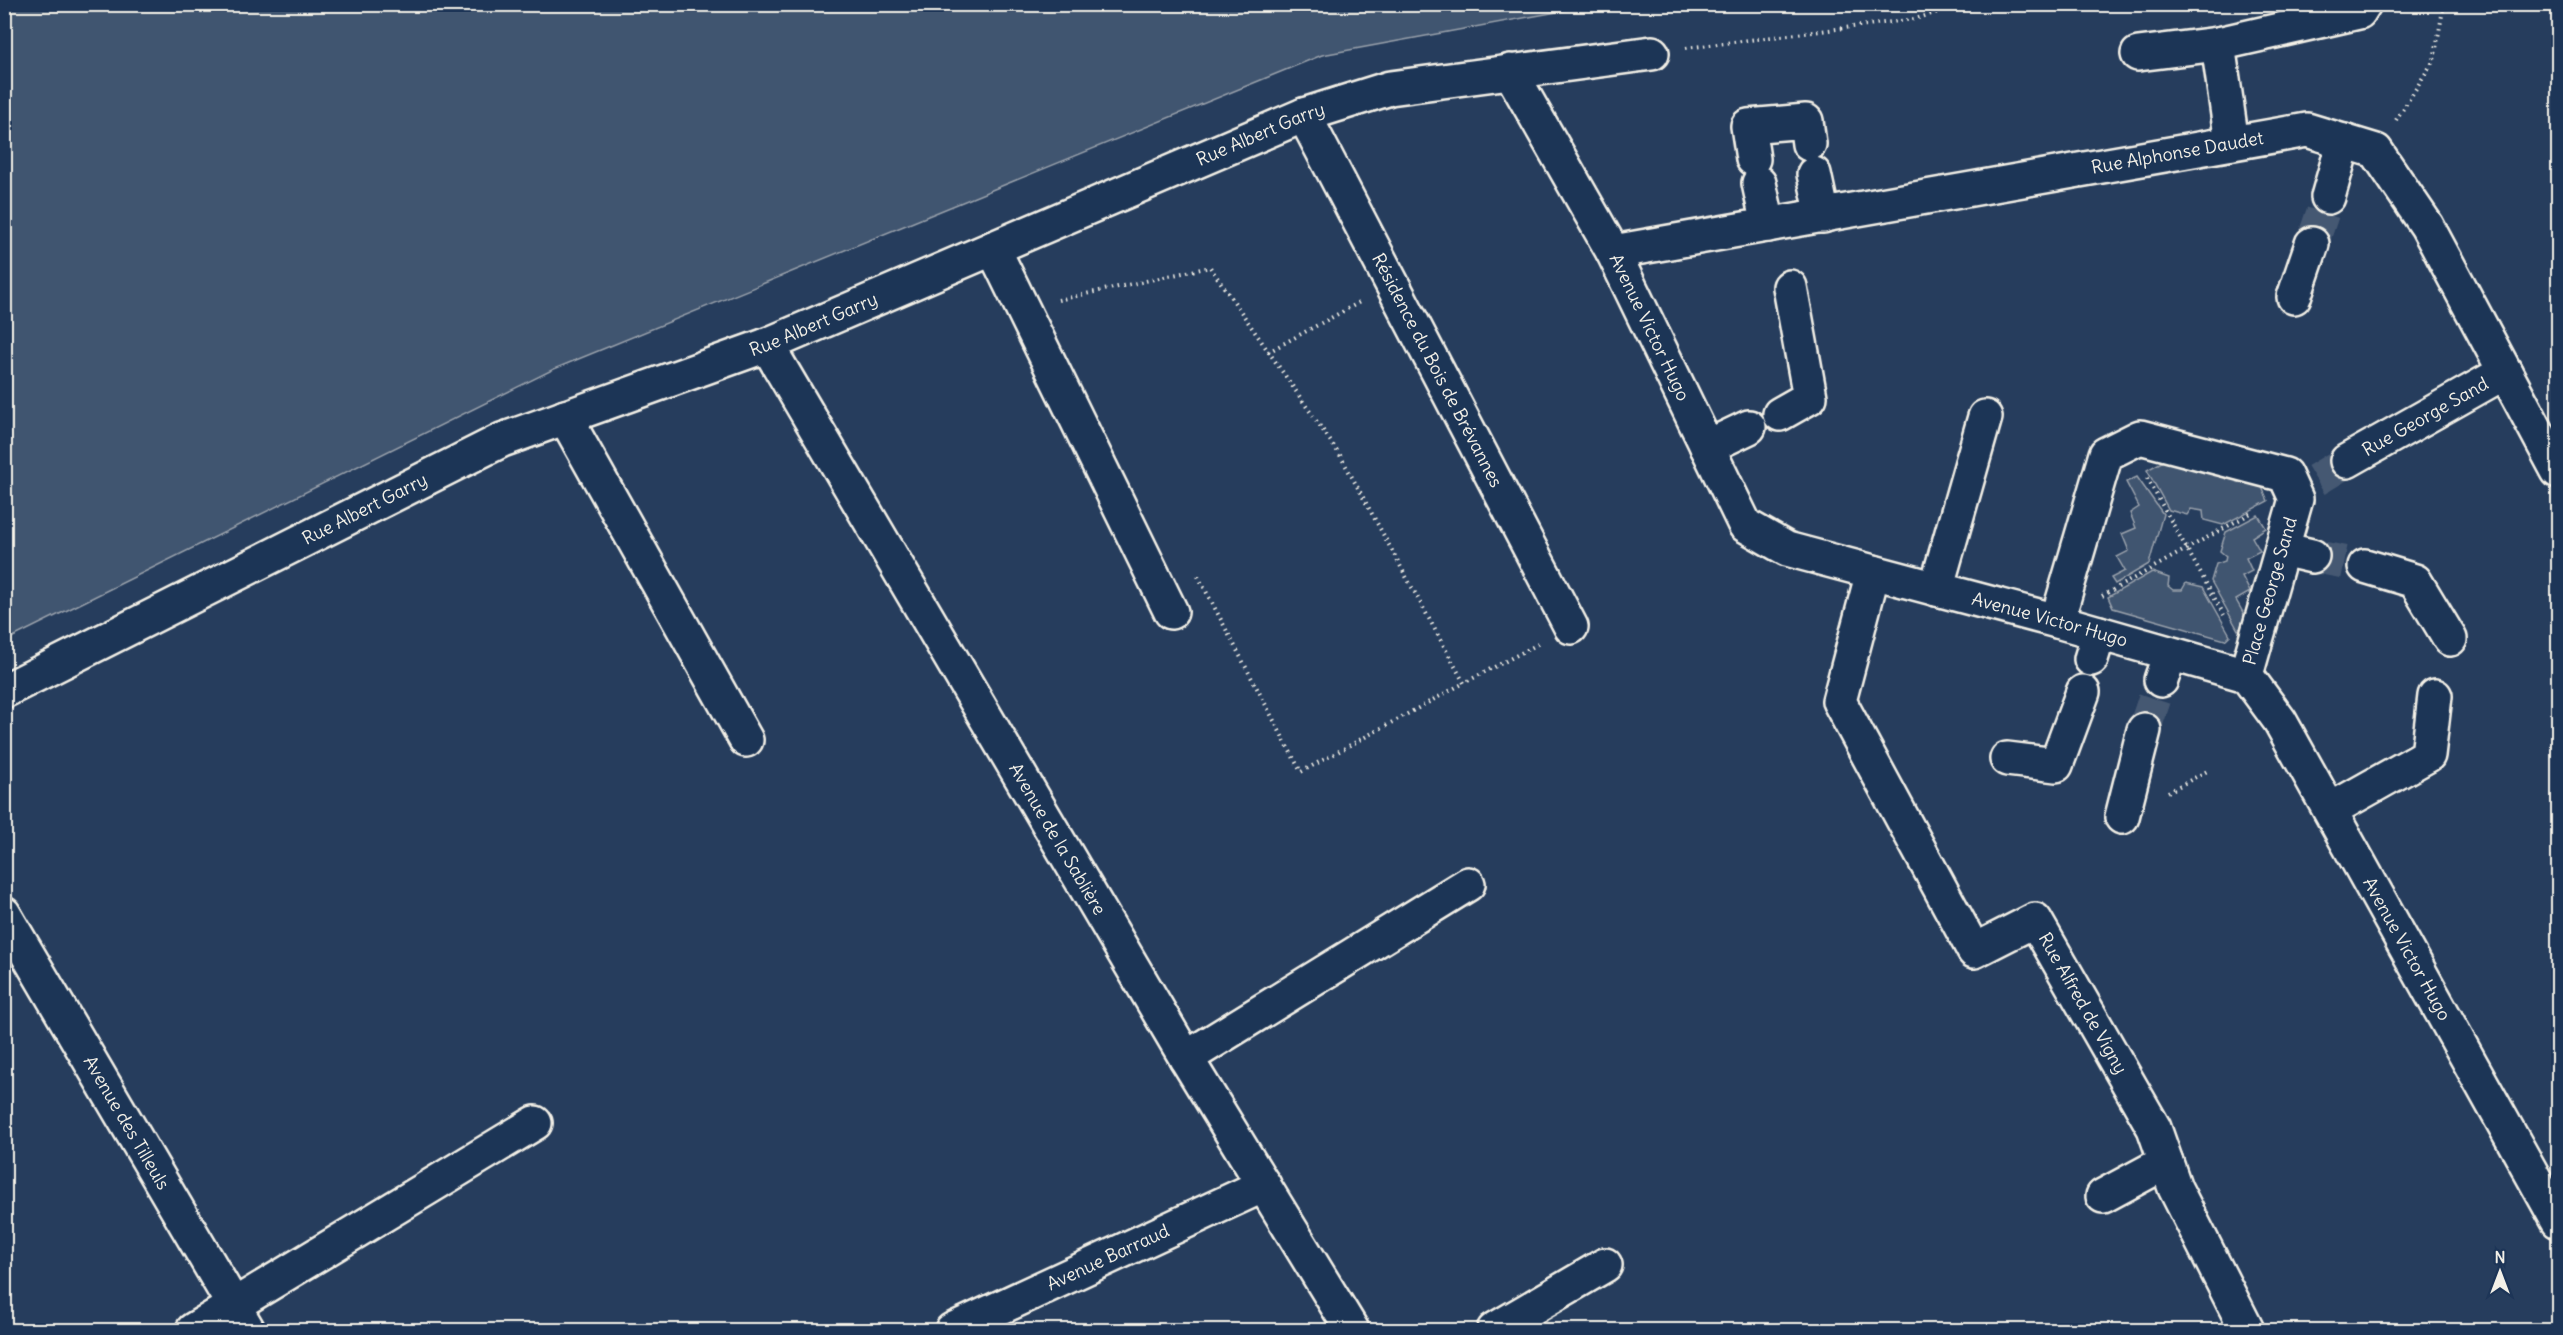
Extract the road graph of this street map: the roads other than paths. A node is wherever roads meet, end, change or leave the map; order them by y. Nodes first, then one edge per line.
1 (2364, 4) edge
2 (2218, 44) junction
3 (1652, 53) road end
4 (2138, 54) dead end
5 (1510, 71) junction
6 (1304, 115) junction
7 (2344, 141) junction
8 (2232, 143) junction
9 (2328, 197) tunnel mouth
10 (1823, 216) junction
11 (1768, 225) junction
12 (2312, 244) tunnel mouth
13 (993, 248) junction
14 (1613, 252) junction
15 (1790, 287) dead end
16 (2294, 297) dead end
17 (767, 345) junction
18 (2505, 372) junction
19 (1780, 414) dead end
20 (566, 417) junction
21 (1985, 417) dead end
22 (1749, 427) dead end
23 (1707, 447) junction
24 (2347, 461) tunnel mouth
25 (2559, 471) edge
26 (2365, 566) tunnel mouth
27 (1873, 572) junction
28 (1936, 589) junction
29 (1171, 612) dead end
30 (2057, 621) junction
31 (1571, 627) road end
32 (2450, 639) dead end
33 (2246, 675) junction
34 (4, 691) edge
35 (2083, 692) dead end
36 (2435, 696) dead end
37 (2144, 730) tunnel mouth
38 (746, 740) dead end
39 (2007, 759) dead end
40 (2330, 810) junction
41 (2122, 817) dead end
42 (1468, 885) dead end
43 (4, 914) edge
44 (1186, 1058) junction
45 (535, 1123) dead end
46 (2166, 1162) junction
47 (1264, 1185) junction
48 (2103, 1196) dead end
49 (2559, 1221) edge
50 (1605, 1265) dead end
51 (241, 1318) edge
52 (193, 1330) edge
53 (952, 1330) edge
54 (1352, 1330) edge
55 (1494, 1330) edge
56 (2247, 1330) edge

1 - 2 street
2 - 4 street
2 - 8 street
3 - 5 street, Rue Albert Garry
5 - 6 street, Rue Albert Garry
5 - 14 street, Avenue Victor Hugo
6 - 13 street, Rue Albert Garry
6 - 31 street, Résidence du Bois de Brévannes
7 - 8 street, Rue Alphonse Daudet
7 - 9 street
7 - 18 street, Rue Alphonse Daudet
8 - 10 street, Rue Alphonse Daudet
10 - 11 street, Rue Alphonse Daudet
10 - 11 street
11 - 14 street, Rue Alphonse Daudet
12 - 16 street
13 - 17 street, Rue Albert Garry
13 - 29 street
14 - 23 street, Avenue Victor Hugo
15 - 19 street
17 - 20 street, Rue Albert Garry
17 - 44 street, Avenue de la Sablière
18 - 24 street, Rue George Sand
18 - 25 street
20 - 34 street, Rue Albert Garry
20 - 38 street
21 - 28 street
22 - 23 street
23 - 27 street, Avenue Victor Hugo
26 - 32 street
27 - 28 street, Avenue Victor Hugo
27 - 46 street, Rue Alfred de Vigny
28 - 30 street, Avenue Victor Hugo
30 - 33 street, Avenue Victor Hugo
30 - 33 street, Place George Sand
33 - 40 street, Avenue Victor Hugo
35 - 39 street
36 - 40 street
37 - 41 street
40 - 49 street, Avenue Victor Hugo
42 - 44 street
43 - 51 street, Avenue des Tilleuls
44 - 47 street, Avenue de la Sablière
45 - 51 street
46 - 48 street
46 - 56 street, Rue Alfred de Vigny
47 - 53 street, Avenue Barraud
47 - 54 street, Avenue de la Sablière
50 - 55 street
51 - 52 street

